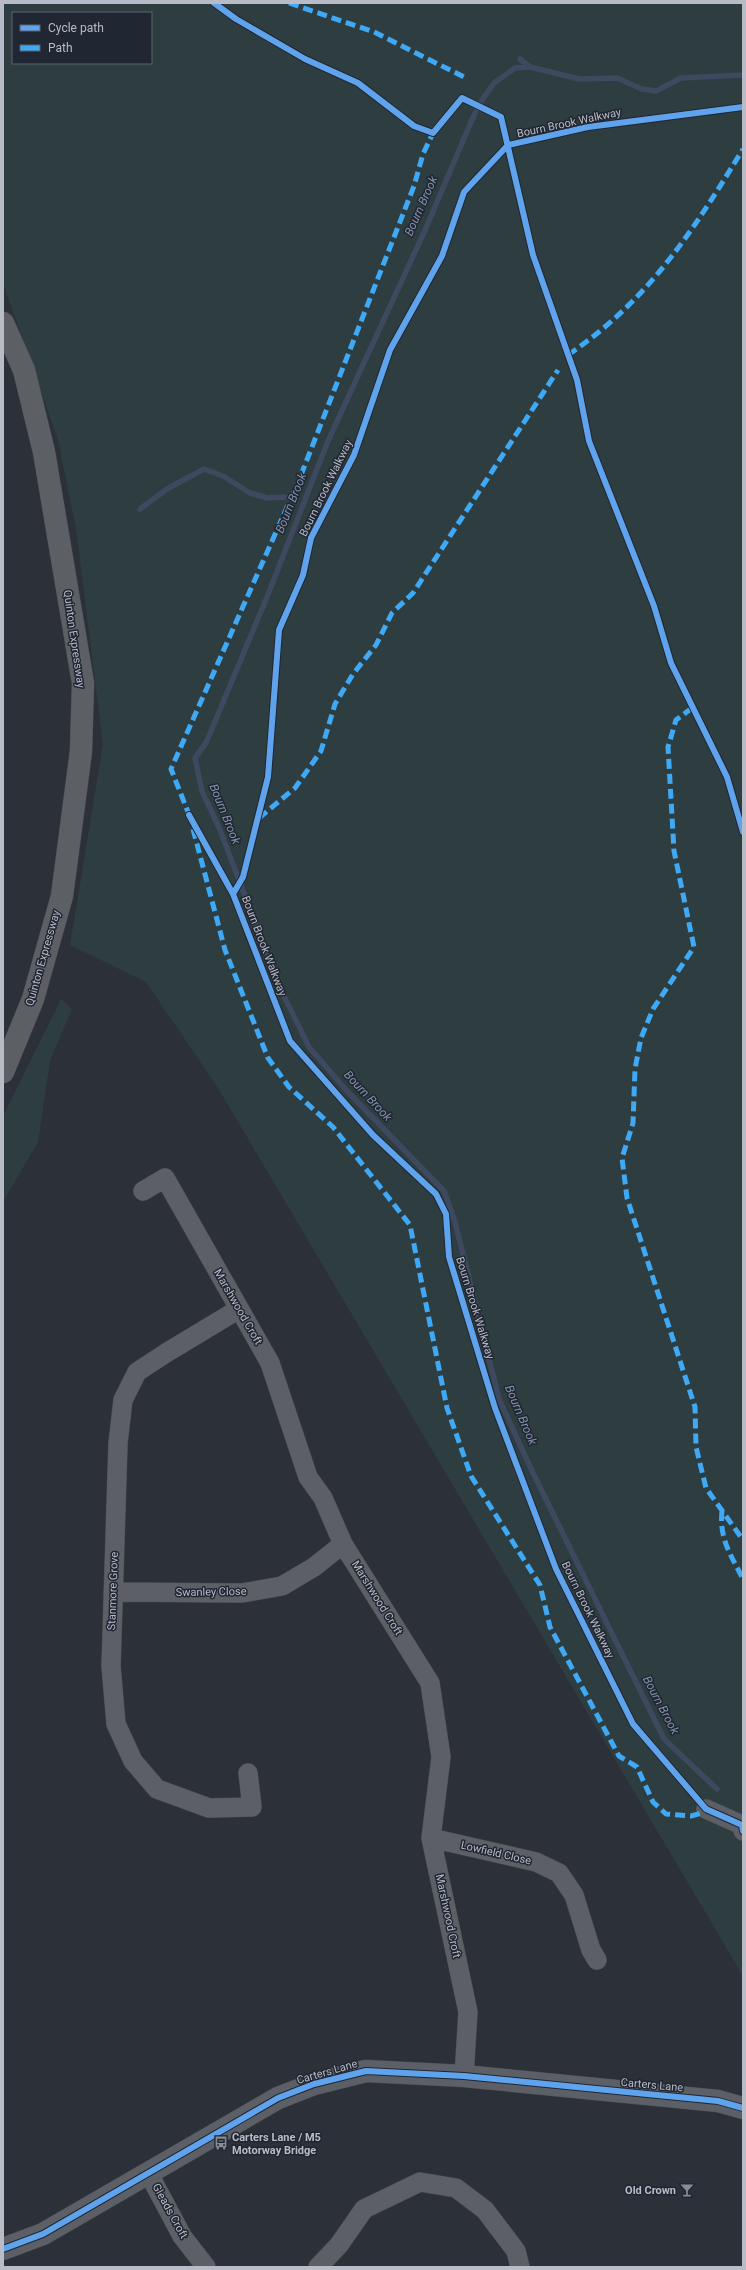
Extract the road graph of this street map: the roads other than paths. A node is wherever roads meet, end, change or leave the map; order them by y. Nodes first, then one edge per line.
1 (3, 323) edge
2 (3, 1072) edge
3 (143, 1191) dead end
4 (239, 1309) junction
5 (343, 1544) junction
6 (113, 1592) junction
7 (248, 1774) dead end
8 (706, 1809) dead end
9 (743, 1831) edge
10 (431, 1838) junction
11 (597, 1960) dead end
12 (464, 2076) junction
13 (743, 2108) edge
14 (150, 2174) junction
15 (3, 2248) edge
16 (206, 2267) edge
17 (318, 2267) edge
18 (520, 2267) edge

1 - 2 highway, Quinton Expressway
3 - 4 street, Marshwood Croft
4 - 5 street, Marshwood Croft
4 - 6 street, Stanmore Grove
5 - 6 street, Swanley Close
5 - 10 street, Marshwood Croft
6 - 7 street, Stanmore Grove
8 - 9 street
10 - 11 street, Lowfield Close
10 - 12 street, Marshwood Croft
12 - 13 street, Carters Lane
12 - 14 street, Carters Lane
14 - 15 street, Carters Lane
14 - 16 street, Gleads Croft
17 - 18 street

